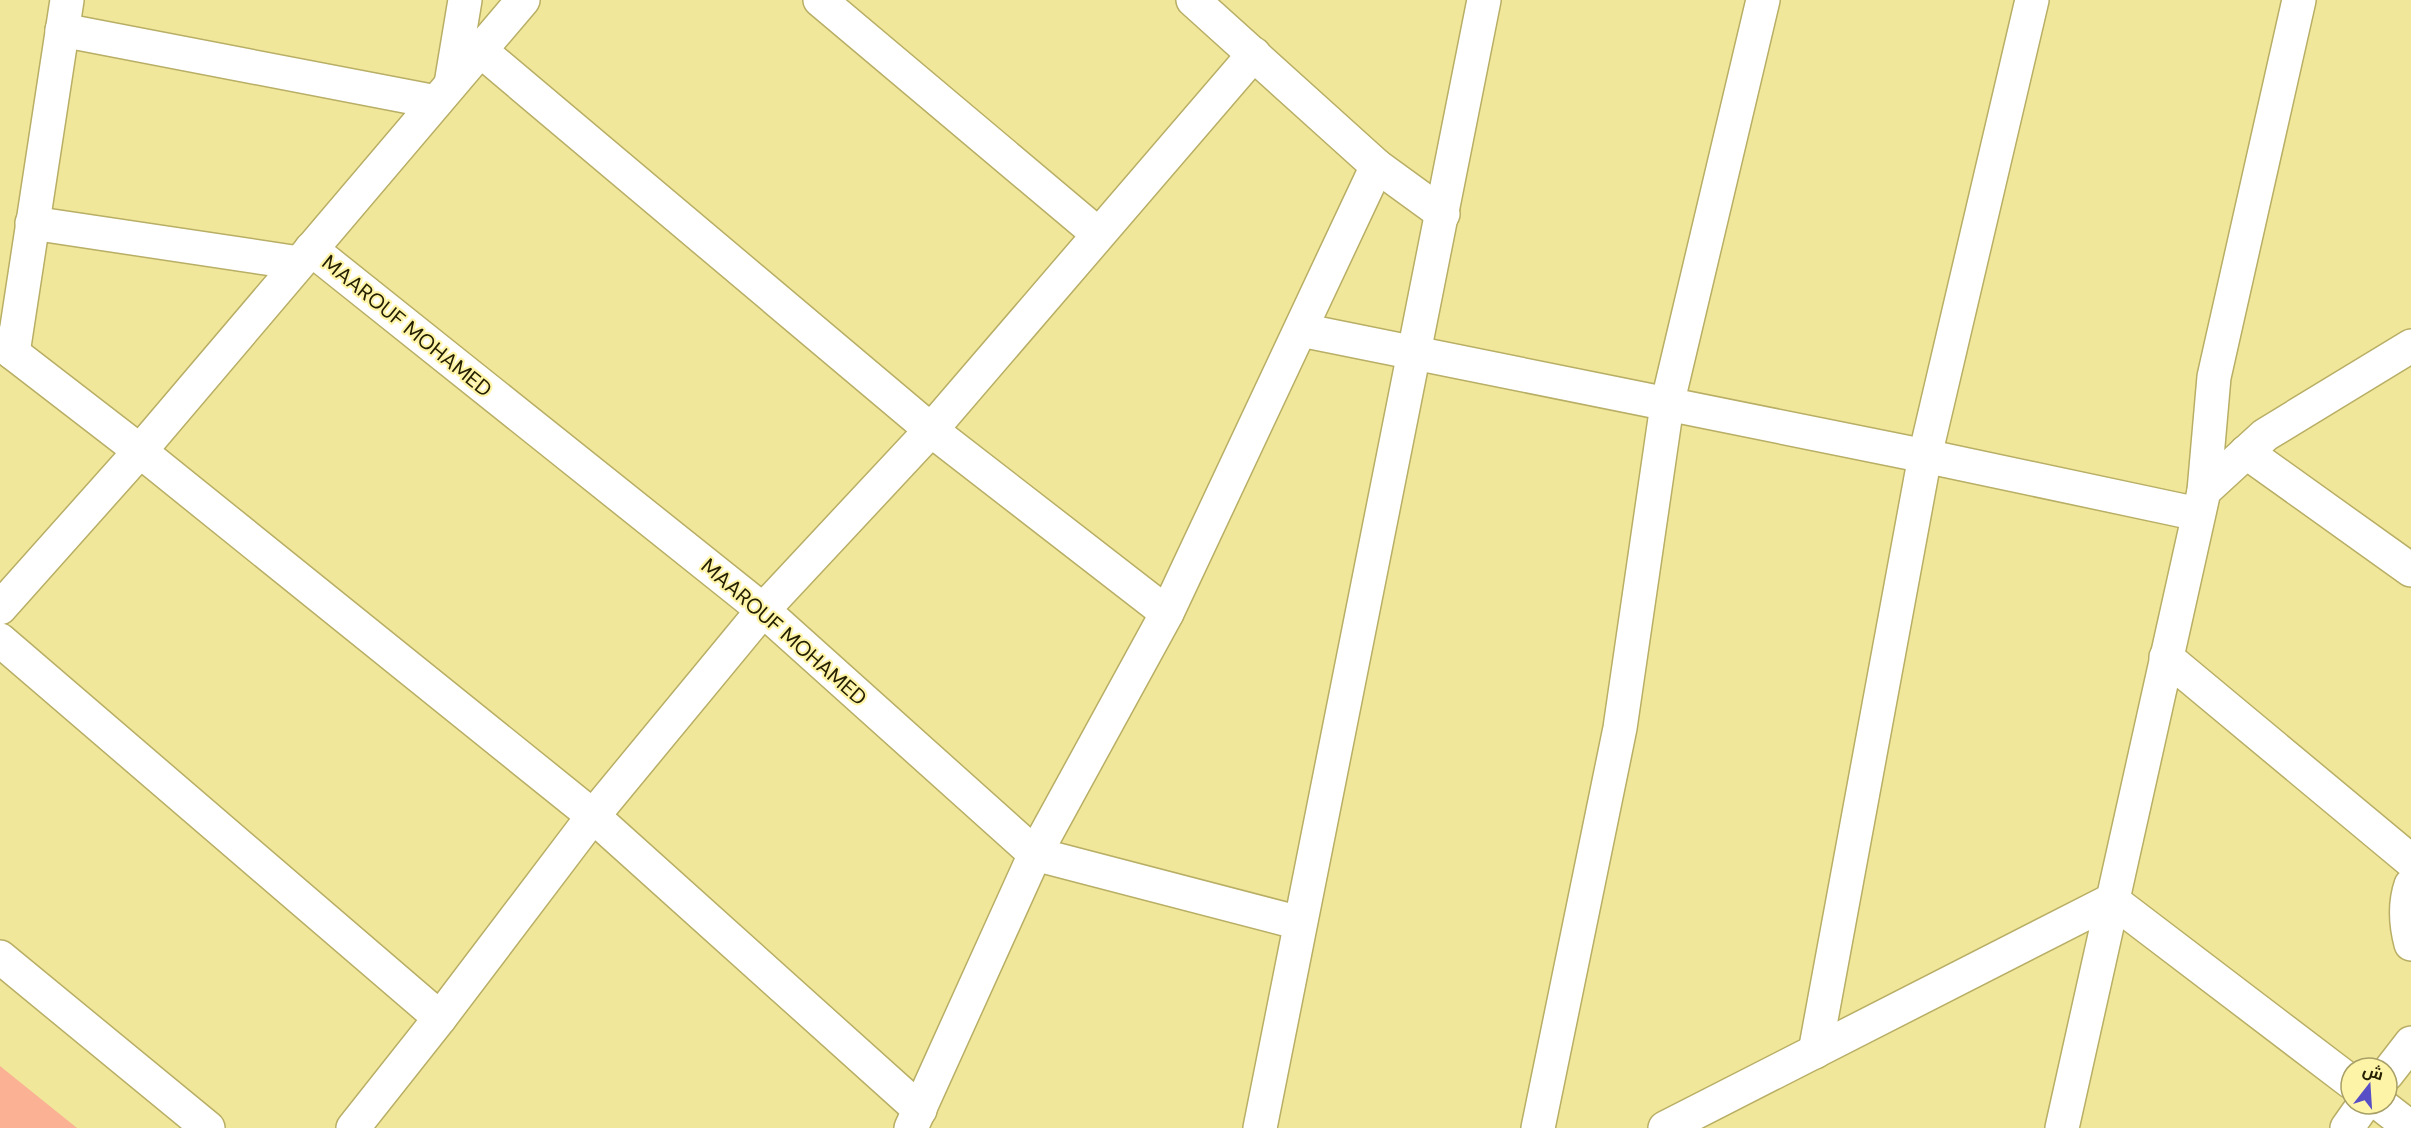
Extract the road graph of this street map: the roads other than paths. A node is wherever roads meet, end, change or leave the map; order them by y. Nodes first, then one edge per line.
1 (465, 0) edge
2 (523, 0) edge
3 (820, 0) edge
4 (1193, 0) edge
5 (1484, 0) edge
6 (1763, 0) edge
7 (2032, 0) edge
8 (2299, 0) edge
9 (64, 15) edge
10 (480, 50) junction
11 (1254, 54) junction
12 (443, 94) junction
13 (1377, 166) junction
14 (1443, 214) junction
15 (32, 223) junction
16 (1098, 234) junction
17 (305, 256) junction
18 (1301, 330) junction
19 (2411, 346) edge
20 (6, 348) edge
21 (1413, 353) junction
22 (1667, 405) junction
23 (931, 430) junction
24 (140, 451) junction
25 (2246, 452) junction
26 (1925, 456) junction
27 (2201, 503) junction
28 (2411, 570) edge
29 (0, 608) edge
30 (763, 610) junction
31 (1167, 613) junction
32 (0, 640) edge
33 (2166, 657) junction
34 (593, 816) junction
35 (1035, 854) junction
36 (2411, 861) edge
37 (2411, 885) edge
38 (2112, 900) junction
39 (1300, 922) junction
40 (2411, 944) edge
41 (0, 957) edge
42 (440, 1018) junction
43 (2411, 1043) edge
44 (1815, 1052) junction
45 (2399, 1058) edge
46 (2339, 1073) edge
47 (2396, 1116) edge
48 (916, 1119) edge
49 (208, 1128) edge
50 (353, 1128) edge
51 (1260, 1128) edge
52 (1538, 1128) edge
53 (1665, 1128) edge
54 (2062, 1128) edge
55 (2411, 1128) edge

1 - 12 street
2 - 10 street
3 - 16 street
4 - 11 street
5 - 14 street
6 - 22 street
7 - 26 street
8 - 27 street
9 - 12 street
9 - 15 street
10 - 12 street
10 - 23 street
11 - 13 street
11 - 16 street
12 - 17 street
13 - 14 street
13 - 18 street
14 - 21 street
15 - 17 street
15 - 20 street
16 - 23 street
17 - 24 street
17 - 30 street, MAAROUF MOHAMED
18 - 21 street
18 - 31 street
19 - 25 street
20 - 24 street
21 - 22 street
21 - 39 street
22 - 26 street
22 - 52 street
23 - 30 street
23 - 31 street
24 - 29 street
24 - 34 street
25 - 27 street
25 - 28 street
26 - 27 street
26 - 44 street
27 - 33 street
30 - 34 street
30 - 35 street, MAAROUF MOHAMED
31 - 35 street
32 - 42 street
33 - 36 street
33 - 38 street
34 - 42 street
34 - 48 street
35 - 39 street, MAAROUF MOHAMED
35 - 48 street
37 - 40 street
38 - 44 street
38 - 46 street
38 - 54 street
39 - 51 street
41 - 49 street
42 - 50 street
43 - 45 street
44 - 53 street
47 - 55 street

